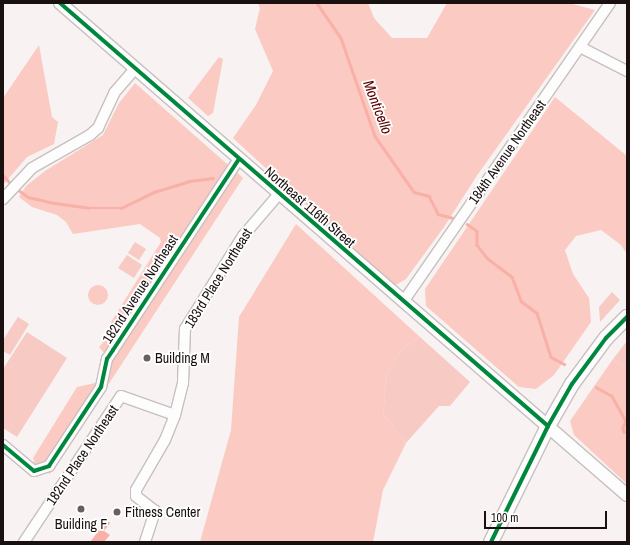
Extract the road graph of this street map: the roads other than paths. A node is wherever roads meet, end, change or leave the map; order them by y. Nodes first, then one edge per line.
1 (60, 3) edge
2 (610, 3) edge
3 (580, 47) junction
4 (136, 68) junction
5 (627, 71) edge
6 (239, 159) junction
7 (278, 195) junction
8 (4, 198) edge
9 (403, 302) junction
10 (627, 317) edge
11 (175, 415) junction
12 (548, 426) junction
13 (3, 445) edge
14 (627, 495) edge
15 (24, 542) edge
16 (145, 542) edge
17 (491, 542) edge

1 - 4 street, Northeast 116th Street
2 - 3 street, 184th Avenue Northeast
3 - 5 street
3 - 9 street, 184th Avenue Northeast
4 - 6 street, Northeast 116th Street
4 - 8 street
6 - 7 street, Northeast 116th Street
6 - 13 street, 182nd Avenue Northeast
7 - 9 street, Northeast 116th Street
7 - 11 street, 183rd Place Northeast
9 - 12 street, Northeast 116th Street
10 - 12 main road
11 - 15 street, 182nd Place Northeast
11 - 16 street, 183rd Place Northeast
12 - 14 street, Northeast 116th Street
12 - 17 main road

